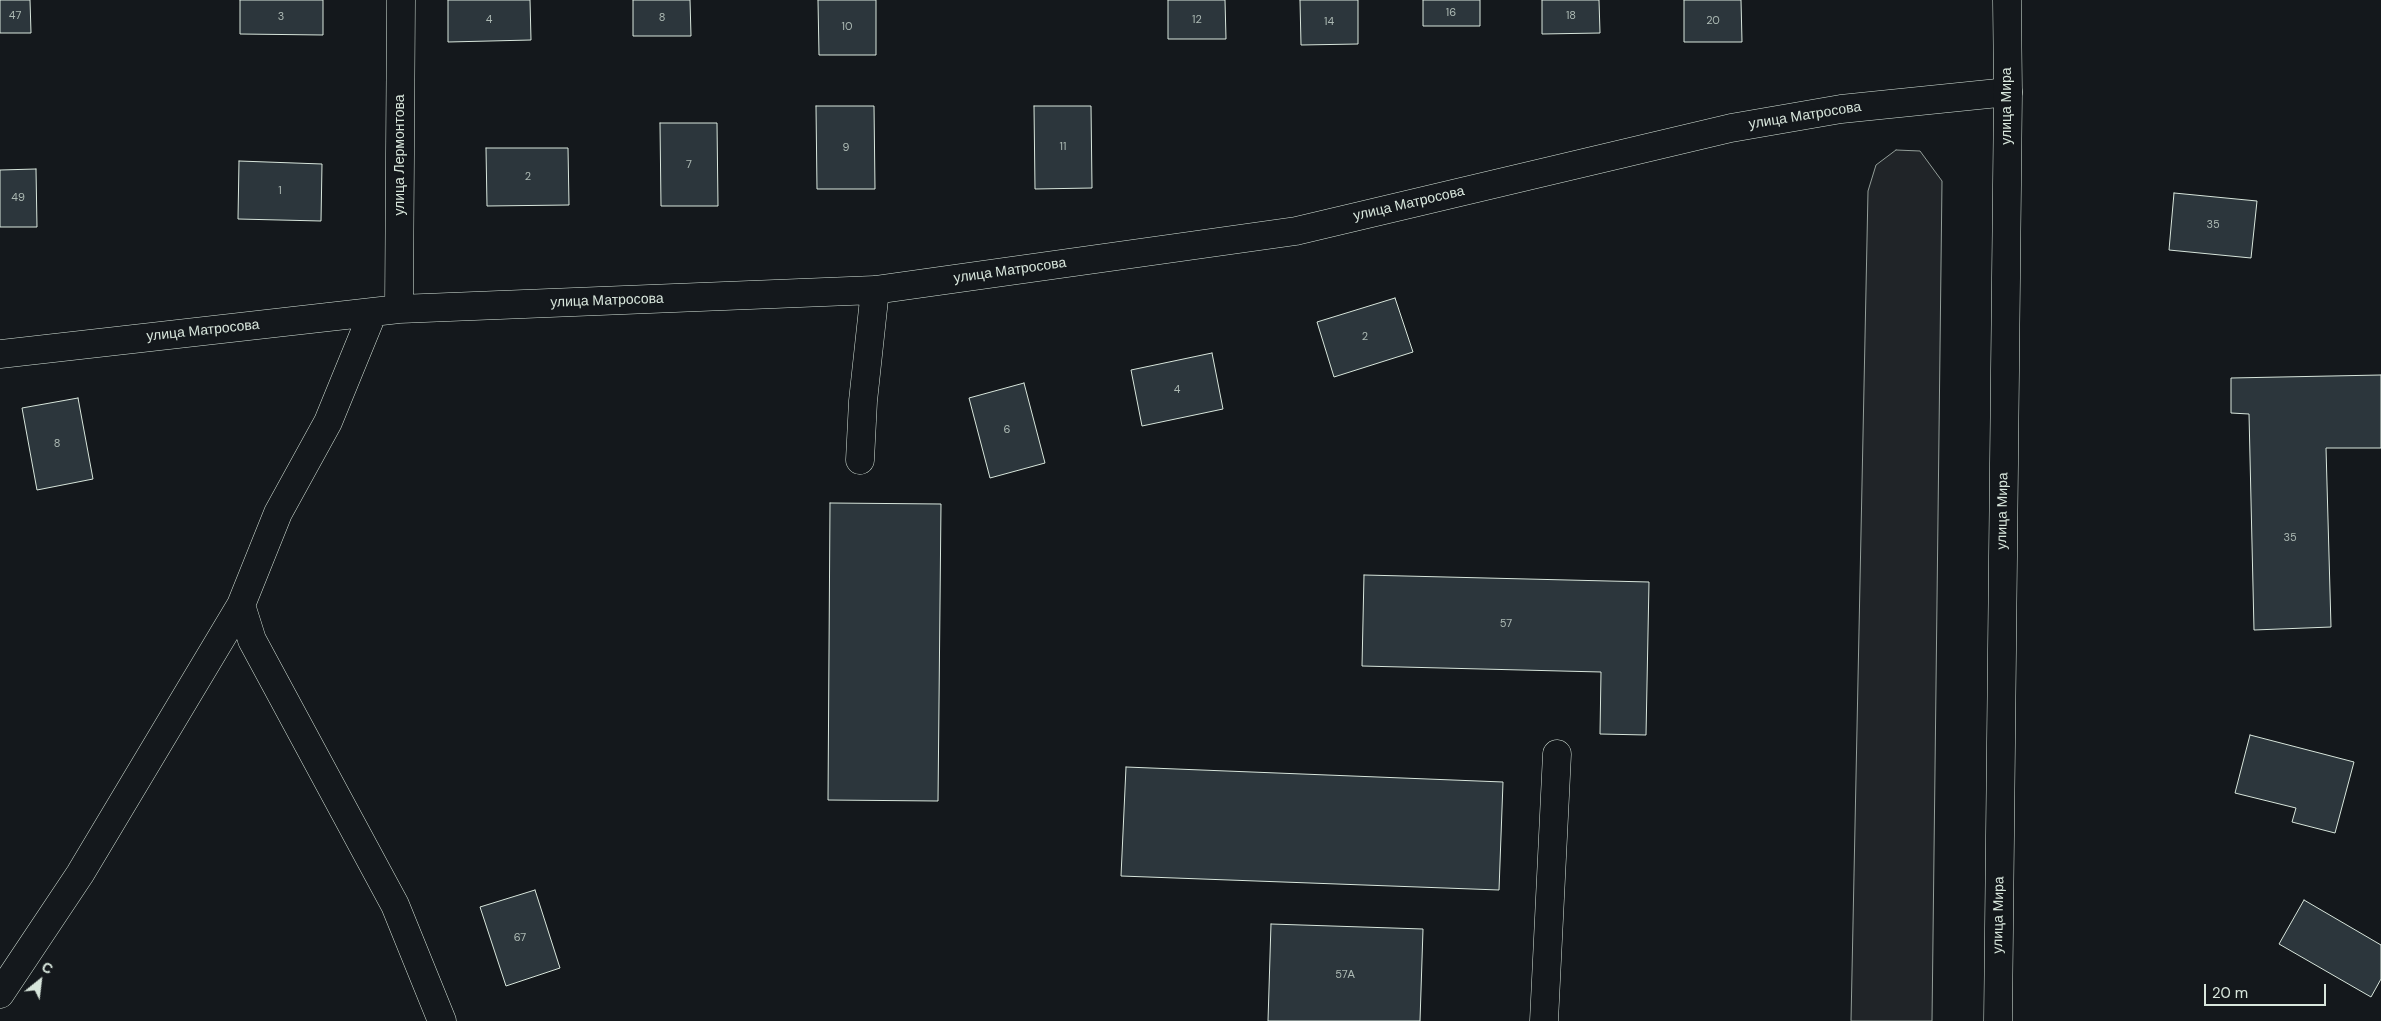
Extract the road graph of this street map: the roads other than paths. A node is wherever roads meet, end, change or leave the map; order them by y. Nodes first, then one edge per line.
1 (400, 0) edge
2 (2007, 0) edge
3 (2008, 92) junction
4 (875, 290) junction
5 (399, 309) junction
6 (373, 312) junction
7 (0, 354) edge
8 (860, 460) dead end
9 (240, 605) junction
10 (1557, 754) dead end
11 (0, 994) edge
12 (442, 1021) edge
13 (1544, 1021) edge
14 (1998, 1021) edge

1 - 5 street, улица Лермонтова
2 - 3 street, улица Мира
3 - 4 street, улица Матросова
3 - 14 street, улица Мира
4 - 5 street, улица Матросова
4 - 8 street
5 - 6 street, улица Матросова
6 - 7 street, улица Матросова
6 - 9 street
9 - 11 street
9 - 12 street
10 - 13 street

